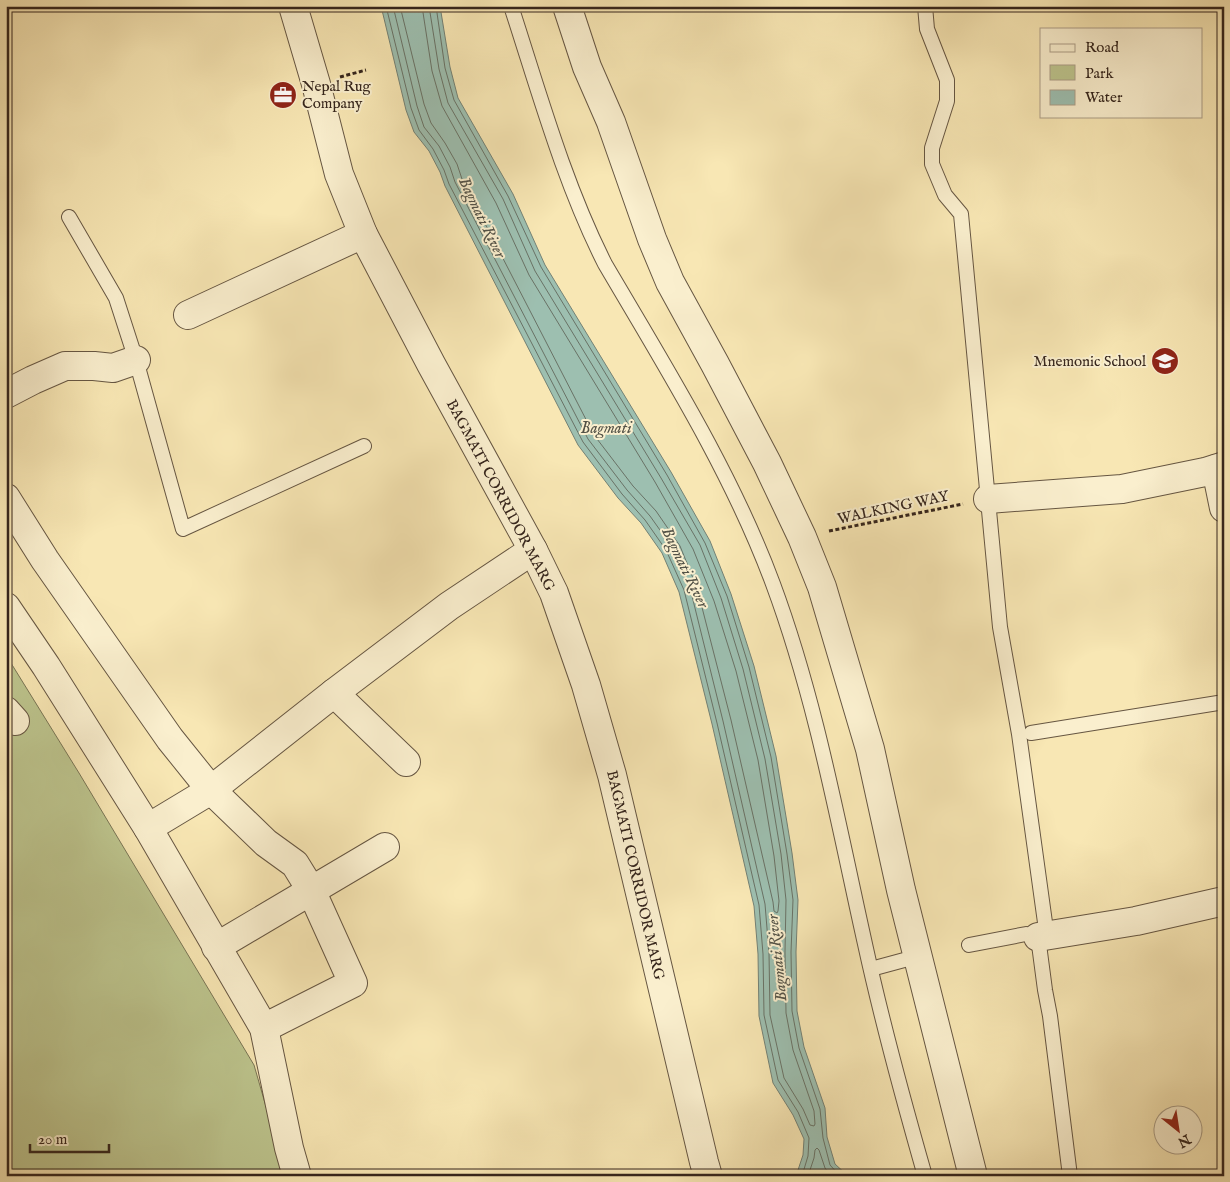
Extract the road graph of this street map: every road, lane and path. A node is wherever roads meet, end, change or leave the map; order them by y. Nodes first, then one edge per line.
1 (293, 6) edge
2 (511, 6) edge
3 (566, 6) edge
4 (925, 6) edge
5 (69, 217) dead end
6 (363, 234) junction
7 (188, 315) dead end
8 (136, 360) junction
9 (6, 394) edge
10 (364, 446) dead end
11 (1220, 467) edge
12 (6, 498) edge
13 (988, 499) junction
14 (1224, 508) edge
15 (802, 537) junction
16 (534, 550) junction
17 (6, 607) edge
18 (334, 693) junction
19 (1224, 702) edge
20 (1030, 733) dead end
21 (406, 762) dead end
22 (211, 790) junction
23 (148, 828) junction
24 (385, 846) dead end
25 (311, 890) junction
26 (1224, 901) edge
27 (1043, 937) junction
28 (969, 945) dead end
29 (216, 947) junction
30 (918, 956) junction
31 (871, 970) junction
32 (264, 1028) junction
33 (297, 1176) edge
34 (708, 1176) edge
35 (925, 1176) edge
36 (973, 1176) edge
37 (1070, 1176) edge

1 - 6 street, BAGMATI CORRIDOR MARG
2 - 31 lane
3 - 15 street
4 - 13 lane
5 - 8 lane
6 - 7 street
6 - 16 street, BAGMATI CORRIDOR MARG
8 - 9 street
8 - 10 lane
11 - 13 street
11 - 14 street
12 - 22 street
13 - 15 path, WALKING WAY
13 - 27 lane
15 - 30 street
16 - 18 street
16 - 34 street, BAGMATI CORRIDOR MARG
17 - 23 street
18 - 21 street
18 - 22 street
19 - 20 lane
22 - 23 street
22 - 25 street
23 - 29 street
24 - 25 street
25 - 29 street
25 - 32 street
26 - 27 street
27 - 28 lane
27 - 37 lane
29 - 32 street
30 - 31 lane
30 - 36 street
31 - 35 lane
32 - 33 street

